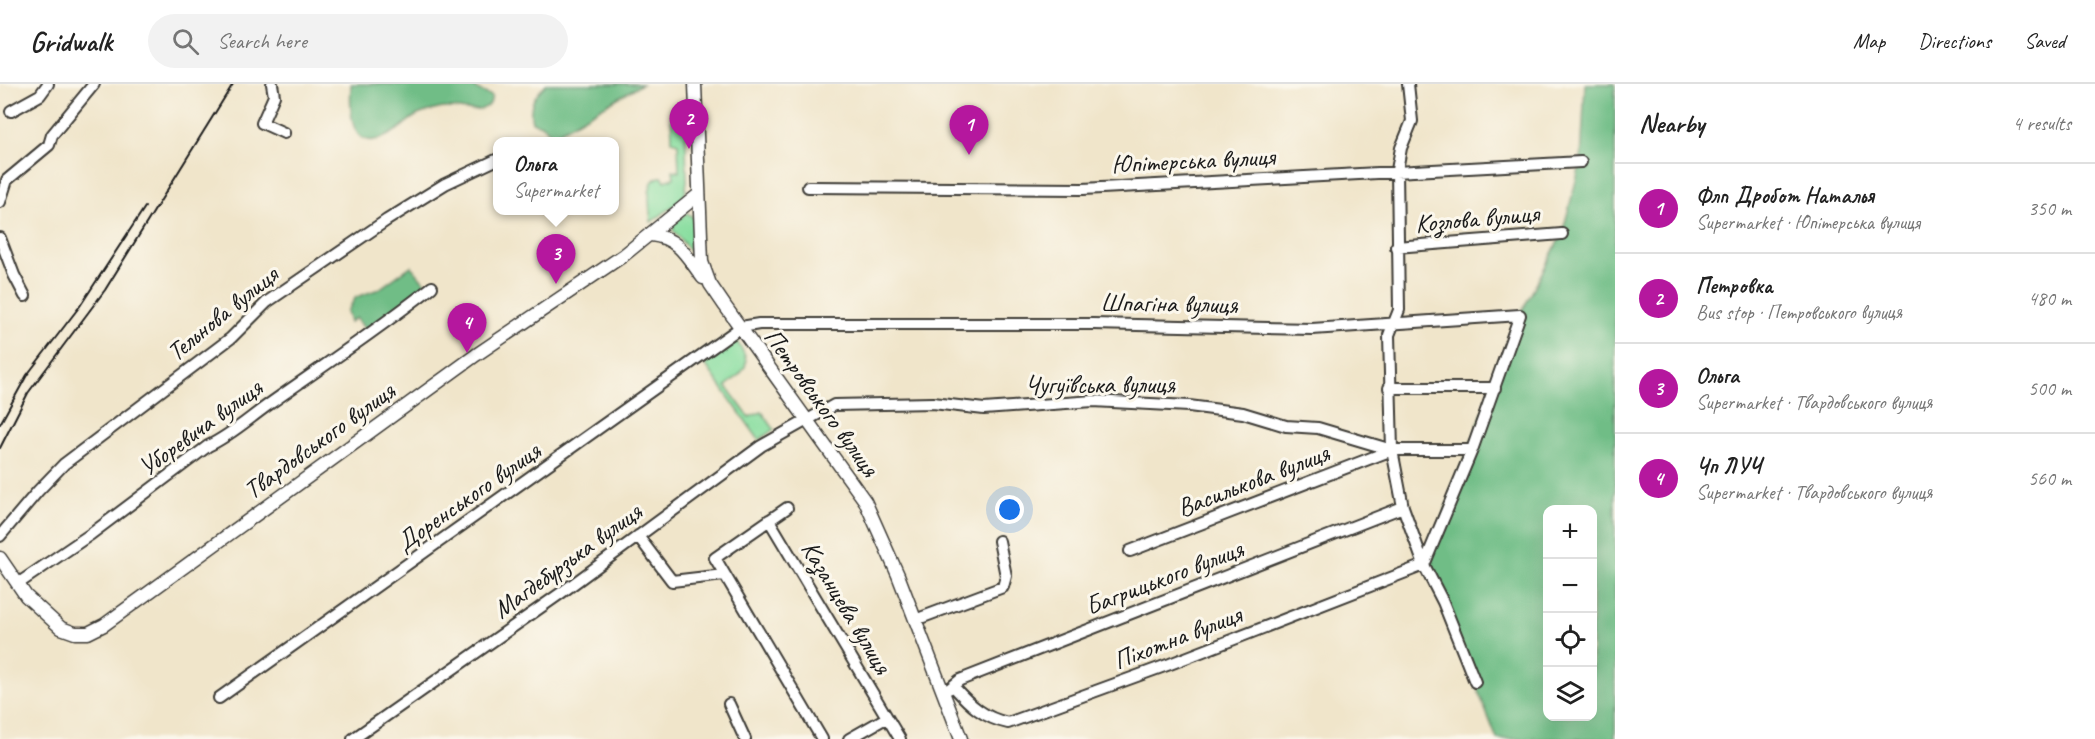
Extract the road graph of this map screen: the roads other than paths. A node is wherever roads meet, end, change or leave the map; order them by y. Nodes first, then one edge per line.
1 (48, 84) edge
2 (94, 84) edge
3 (272, 84) edge
4 (695, 84) edge
5 (1408, 84) edge
6 (11, 111) dead end
7 (284, 133) dead end
8 (493, 161) edge
9 (1581, 162) dead end
10 (1397, 170) junction
11 (808, 188) dead end
12 (698, 195) junction
13 (0, 202) edge
14 (1562, 234) dead end
15 (651, 235) junction
16 (0, 238) edge
17 (1396, 247) junction
18 (701, 250) junction
19 (682, 251) junction
20 (432, 287) dead end
21 (25, 296) dead end
22 (725, 306) junction
23 (1392, 322) junction
24 (741, 327) junction
25 (1389, 388) junction
26 (1495, 388) junction
27 (807, 419) junction
28 (1392, 450) junction
29 (1472, 450) junction
30 (1402, 507) junction
31 (787, 508) dead end
32 (769, 520) junction
33 (0, 536) edge
34 (638, 536) junction
35 (999, 541) dead end
36 (1130, 551) dead end
37 (0, 558) edge
38 (1424, 565) junction
39 (724, 575) junction
40 (19, 583) junction
41 (915, 620) junction
42 (1475, 682) dead end
43 (948, 689) junction
44 (219, 698) dead end
45 (729, 704) dead end
46 (886, 717) junction
47 (375, 726) junction
48 (354, 739) edge
49 (368, 739) edge
50 (745, 739) edge
51 (822, 739) edge
52 (849, 739) edge
53 (900, 739) edge
54 (961, 739) edge

1 - 6 street
2 - 13 street
3 - 7 street
4 - 12 main road, Петровського вулиця
5 - 10 street
8 - 33 street, Тельнова вулиця
9 - 10 street, Юпітерська вулиця
10 - 11 street, Юпітерська вулиця
10 - 17 street
12 - 15 main road, Твардовського вулиця
12 - 18 main road, Петровського вулиця
14 - 17 street, Козлова вулиця
15 - 19 main road
15 - 40 main road, Твардовського вулиця
16 - 21 street
17 - 23 street
18 - 19 street
18 - 22 main road, Петровського вулиця
19 - 22 main road
20 - 40 street, Уборевича вулиця
22 - 24 main road, Петровського вулиця
23 - 24 street, Шпагіна вулиця
23 - 25 street
23 - 26 street, Шпагіна вулиця
24 - 27 main road, Петровського вулиця
24 - 44 street, Доренського вулиця
25 - 26 street
25 - 28 street
26 - 29 street, Шпагіна вулиця
27 - 28 street, Чугуївська вулиця
27 - 34 street, Магдебурзька вулиця
27 - 41 main road, Петровського вулиця
28 - 29 street
28 - 30 street
28 - 36 street, Василькова вулиця
29 - 38 street, Шпагіна вулиця
30 - 38 street
30 - 43 street, Багрицького вулиця
31 - 32 street
32 - 39 street
32 - 46 street, Казанцева вулиця
34 - 39 street
34 - 47 street, Магдебурзька вулиця
35 - 41 street
37 - 40 main road
38 - 42 street
38 - 43 street, Піхотна вулиця
39 - 51 street
41 - 43 main road, Петровського вулиця
43 - 54 main road, Петровського вулиця
45 - 50 street
46 - 52 street
46 - 53 street, Казанцева вулиця
47 - 48 street, Магдебурзька вулиця
47 - 49 street

